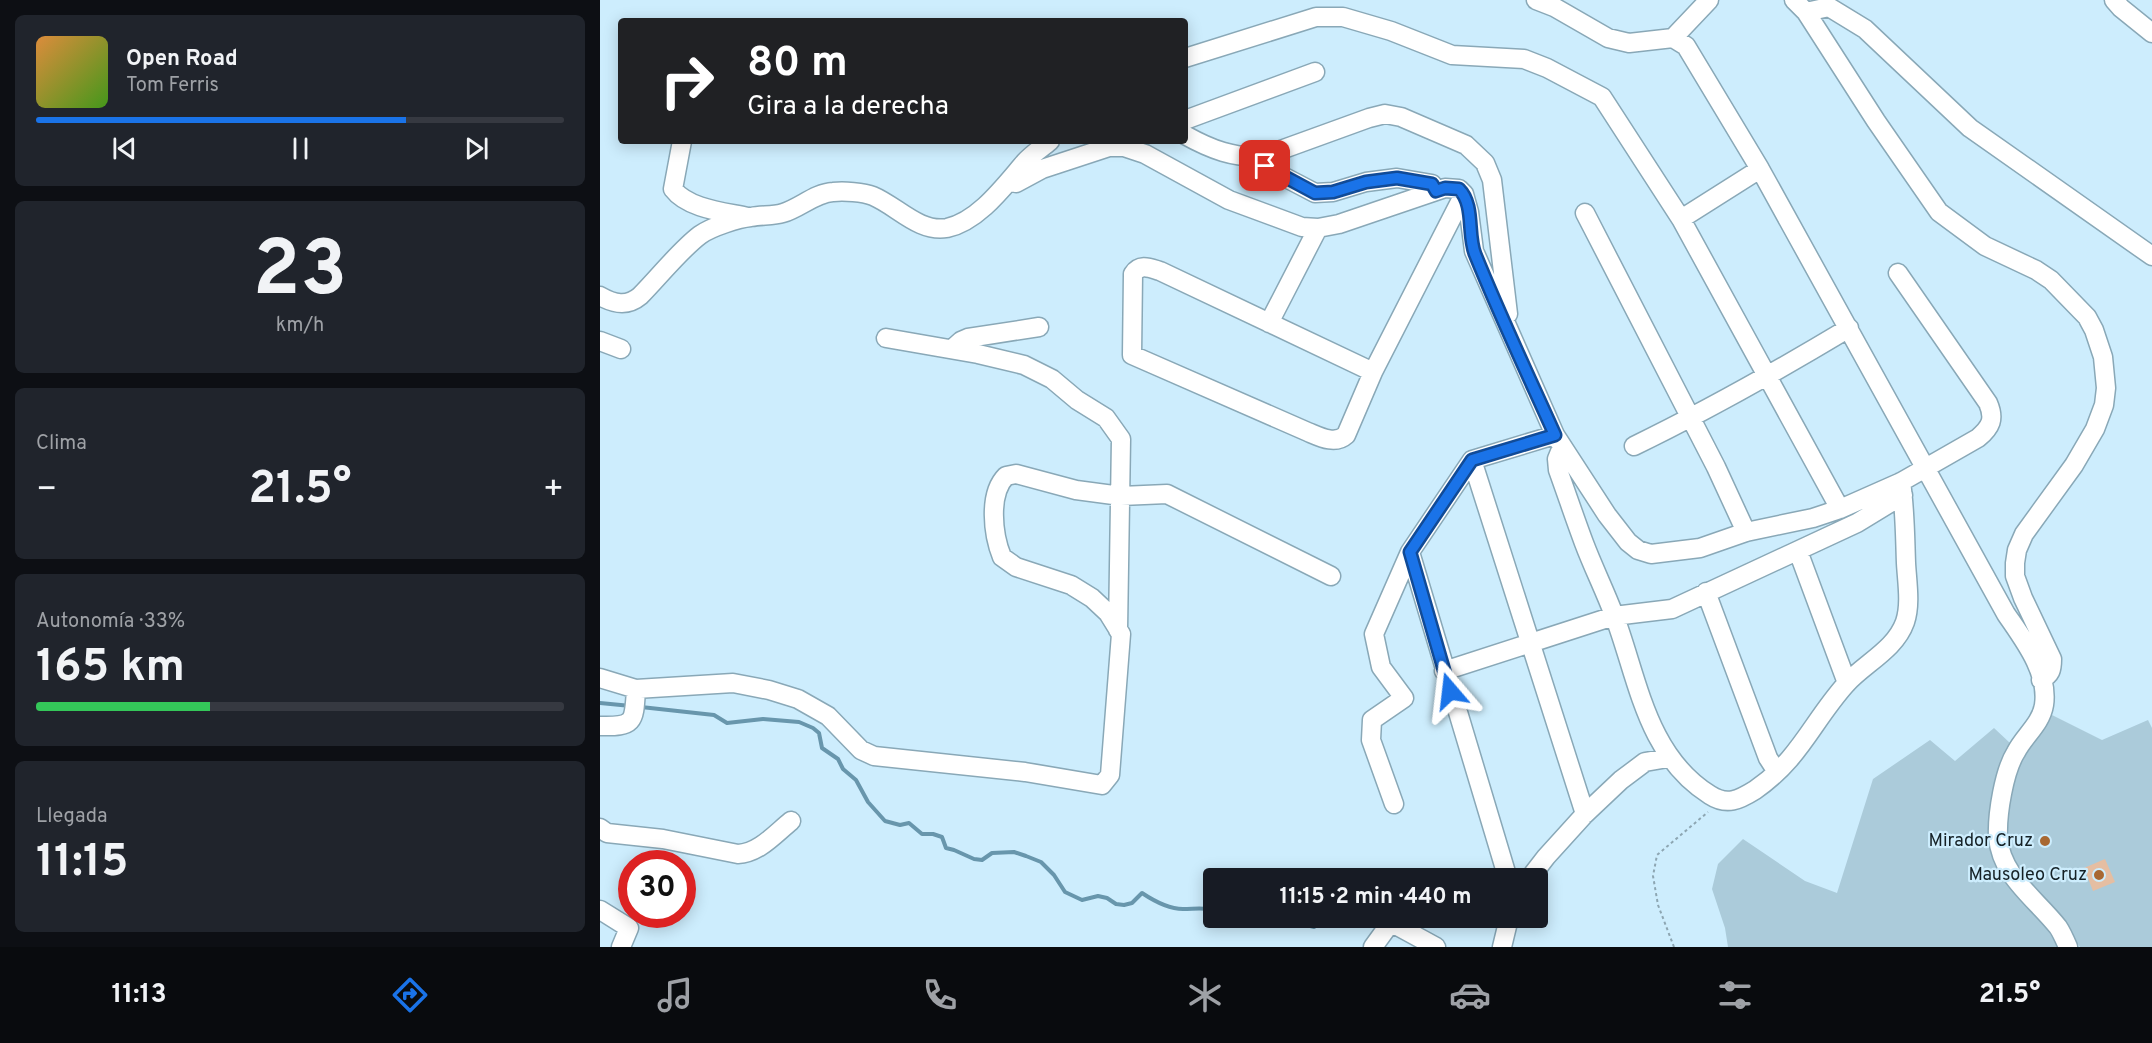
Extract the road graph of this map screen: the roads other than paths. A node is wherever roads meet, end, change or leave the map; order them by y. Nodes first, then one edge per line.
1 (1536, 0) edge
2 (1708, 0) edge
3 (2114, 0) edge
4 (1800, 6) edge
5 (2152, 33) edge
6 (1673, 38) junction
7 (1188, 57) edge
8 (1315, 72) dead end
9 (1188, 119) edge
10 (1188, 136) edge
11 (681, 144) edge
12 (1046, 144) edge
13 (1248, 158) junction
14 (1760, 169) junction
15 (1009, 181) junction
16 (1436, 191) junction
17 (1464, 194) junction
18 (1585, 213) dead end
19 (748, 217) junction
20 (1681, 219) junction
21 (1318, 228) junction
22 (2152, 256) edge
23 (1898, 273) dead end
24 (600, 296) edge
25 (1269, 323) junction
26 (1039, 327) dead end
27 (1849, 328) junction
28 (1511, 337) junction
29 (886, 338) dead end
30 (600, 341) edge
31 (621, 349) dead end
32 (952, 349) junction
33 (1373, 372) junction
34 (1767, 377) junction
35 (1690, 418) junction
36 (1558, 441) junction
37 (1634, 446) dead end
38 (1472, 460) junction
39 (1926, 468) junction
40 (1902, 488) junction
41 (1120, 496) junction
42 (1839, 509) junction
43 (1746, 532) junction
44 (1798, 551) junction
45 (1410, 552) junction
46 (1331, 576) dead end
47 (1706, 592) junction
48 (1614, 616) junction
49 (1118, 630) junction
50 (1529, 642) junction
51 (1444, 670) junction
52 (600, 678) edge
53 (2041, 680) junction
54 (1846, 683) junction
55 (635, 701) junction
56 (600, 726) edge
57 (1668, 758) junction
58 (1778, 772) junction
59 (1394, 804) dead end
60 (1585, 814) junction
61 (791, 821) dead end
62 (600, 828) edge
63 (1505, 868) edge
64 (1538, 868) edge
65 (600, 910) edge
66 (1507, 928) edge
67 (621, 947) edge
68 (1373, 947) edge
69 (1436, 947) edge
70 (1502, 947) edge
71 (2068, 947) edge

1 - 6 street
2 - 6 street
3 - 5 street
4 - 22 street
4 - 53 street
6 - 14 street
7 - 20 street
8 - 9 street
10 - 13 street
11 - 19 street
12 - 15 street
13 - 16 street
13 - 28 street
14 - 20 street
14 - 27 street
15 - 19 street
15 - 21 street
16 - 17 street
16 - 21 street
17 - 28 street
17 - 33 street
18 - 35 street
19 - 24 street
20 - 34 street
21 - 25 street
23 - 39 street
25 - 33 street
25 - 33 street
26 - 32 street
27 - 34 street
27 - 39 street
28 - 36 street
29 - 32 street
30 - 31 street
32 - 41 street
34 - 35 street
34 - 42 street
35 - 37 street
35 - 43 street
36 - 38 street
36 - 43 street
36 - 48 street
38 - 45 street
38 - 50 street
39 - 40 street
39 - 53 street
40 - 42 street
40 - 44 street
40 - 54 street
41 - 46 street
41 - 49 street
41 - 49 street
42 - 43 street
44 - 47 street
44 - 54 street
45 - 51 street
45 - 59 street
47 - 48 street
47 - 58 street
48 - 50 street
48 - 57 street
49 - 55 street
50 - 51 street
50 - 60 street
51 - 63 street
52 - 55 street
53 - 71 street
54 - 58 street
55 - 56 street
57 - 58 street
57 - 60 street
60 - 64 street
61 - 62 street
65 - 67 street
66 - 70 street
68 - 69 street

